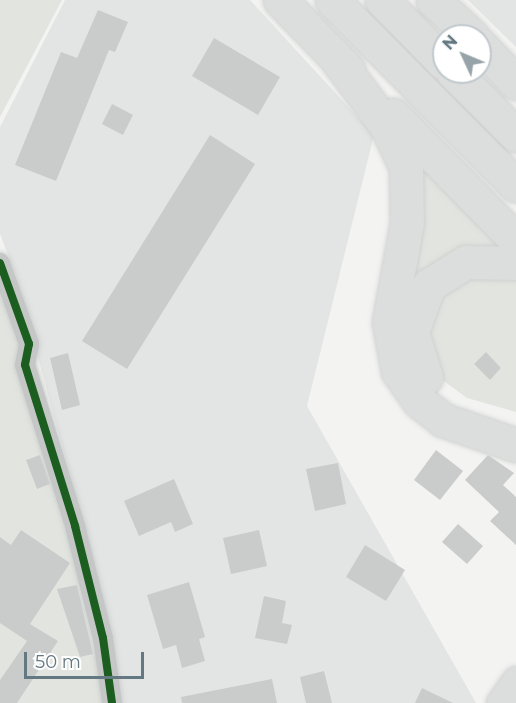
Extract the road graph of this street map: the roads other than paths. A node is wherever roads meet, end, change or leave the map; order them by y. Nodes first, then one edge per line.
1 (280, 0) edge
2 (332, 0) edge
3 (382, 0) edge
4 (434, 0) edge
5 (460, 24) edge
6 (432, 51) edge
7 (492, 53) edge
8 (333, 54) junction
9 (492, 57) edge
10 (516, 74) edge
11 (516, 83) edge
12 (465, 84) edge
13 (516, 135) edge
14 (516, 185) edge
15 (516, 240) edge
16 (0, 263) edge
17 (516, 263) edge
18 (516, 425) edge
19 (516, 445) edge
20 (516, 681) edge
21 (112, 703) edge
22 (500, 703) edge

1 - 8 highway
2 - 14 highway
3 - 6 highway
4 - 5 highway
7 - 10 highway
8 - 15 highway
8 - 19 highway
9 - 11 highway
12 - 13 highway
16 - 21 street
17 - 18 highway
20 - 22 main road

